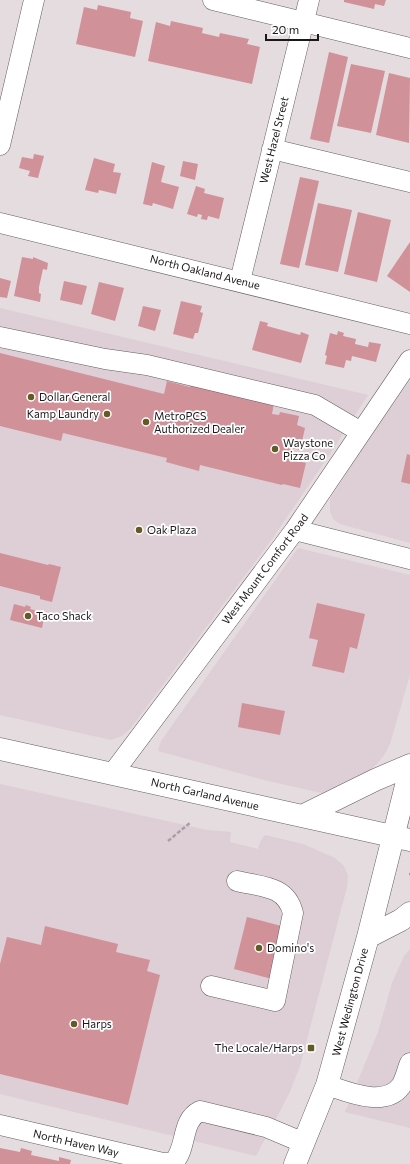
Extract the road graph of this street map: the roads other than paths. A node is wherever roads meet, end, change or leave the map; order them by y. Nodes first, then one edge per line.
1 (34, 0) edge
2 (213, 0) edge
3 (309, 0) edge
4 (303, 23) junction
5 (410, 48) edge
6 (0, 145) edge
7 (272, 149) junction
8 (410, 182) edge
9 (0, 223) edge
10 (240, 281) junction
11 (410, 324) edge
12 (0, 337) edge
13 (410, 360) edge
14 (361, 432) junction
15 (295, 530) junction
16 (410, 559) edge
17 (0, 749) edge
18 (410, 765) edge
19 (410, 770) edge
20 (113, 773) junction
21 (302, 816) junction
22 (402, 838) edge
23 (237, 881) dead end
24 (410, 913) edge
25 (368, 937) junction
26 (211, 986) dead end
27 (408, 1074) edge
28 (327, 1085) junction
29 (0, 1125) edge
30 (304, 1143) junction
31 (295, 1164) edge

1 - 6 street
2 - 4 street
3 - 4 street, West Hazel Street
4 - 5 street
4 - 7 street, West Hazel Street
7 - 8 street
7 - 10 street, West Hazel Street
9 - 10 street, North Oakland Avenue
10 - 11 street, North Oakland Avenue
12 - 14 street
13 - 14 street, West Mount Comfort Road
14 - 15 street, West Mount Comfort Road
15 - 16 street
15 - 20 street, West Mount Comfort Road
17 - 20 main road, North Garland Avenue
18 - 21 main road
19 - 22 main road, West Wedington Drive
20 - 21 main road, North Garland Avenue
21 - 22 main road, North Garland Avenue
22 - 25 main road, West Wedington Drive
23 - 26 street
24 - 25 main road
25 - 28 main road, West Wedington Drive
27 - 28 street
28 - 30 main road, West Wedington Drive
29 - 30 street, North Haven Way
30 - 31 main road, West Wedington Drive

